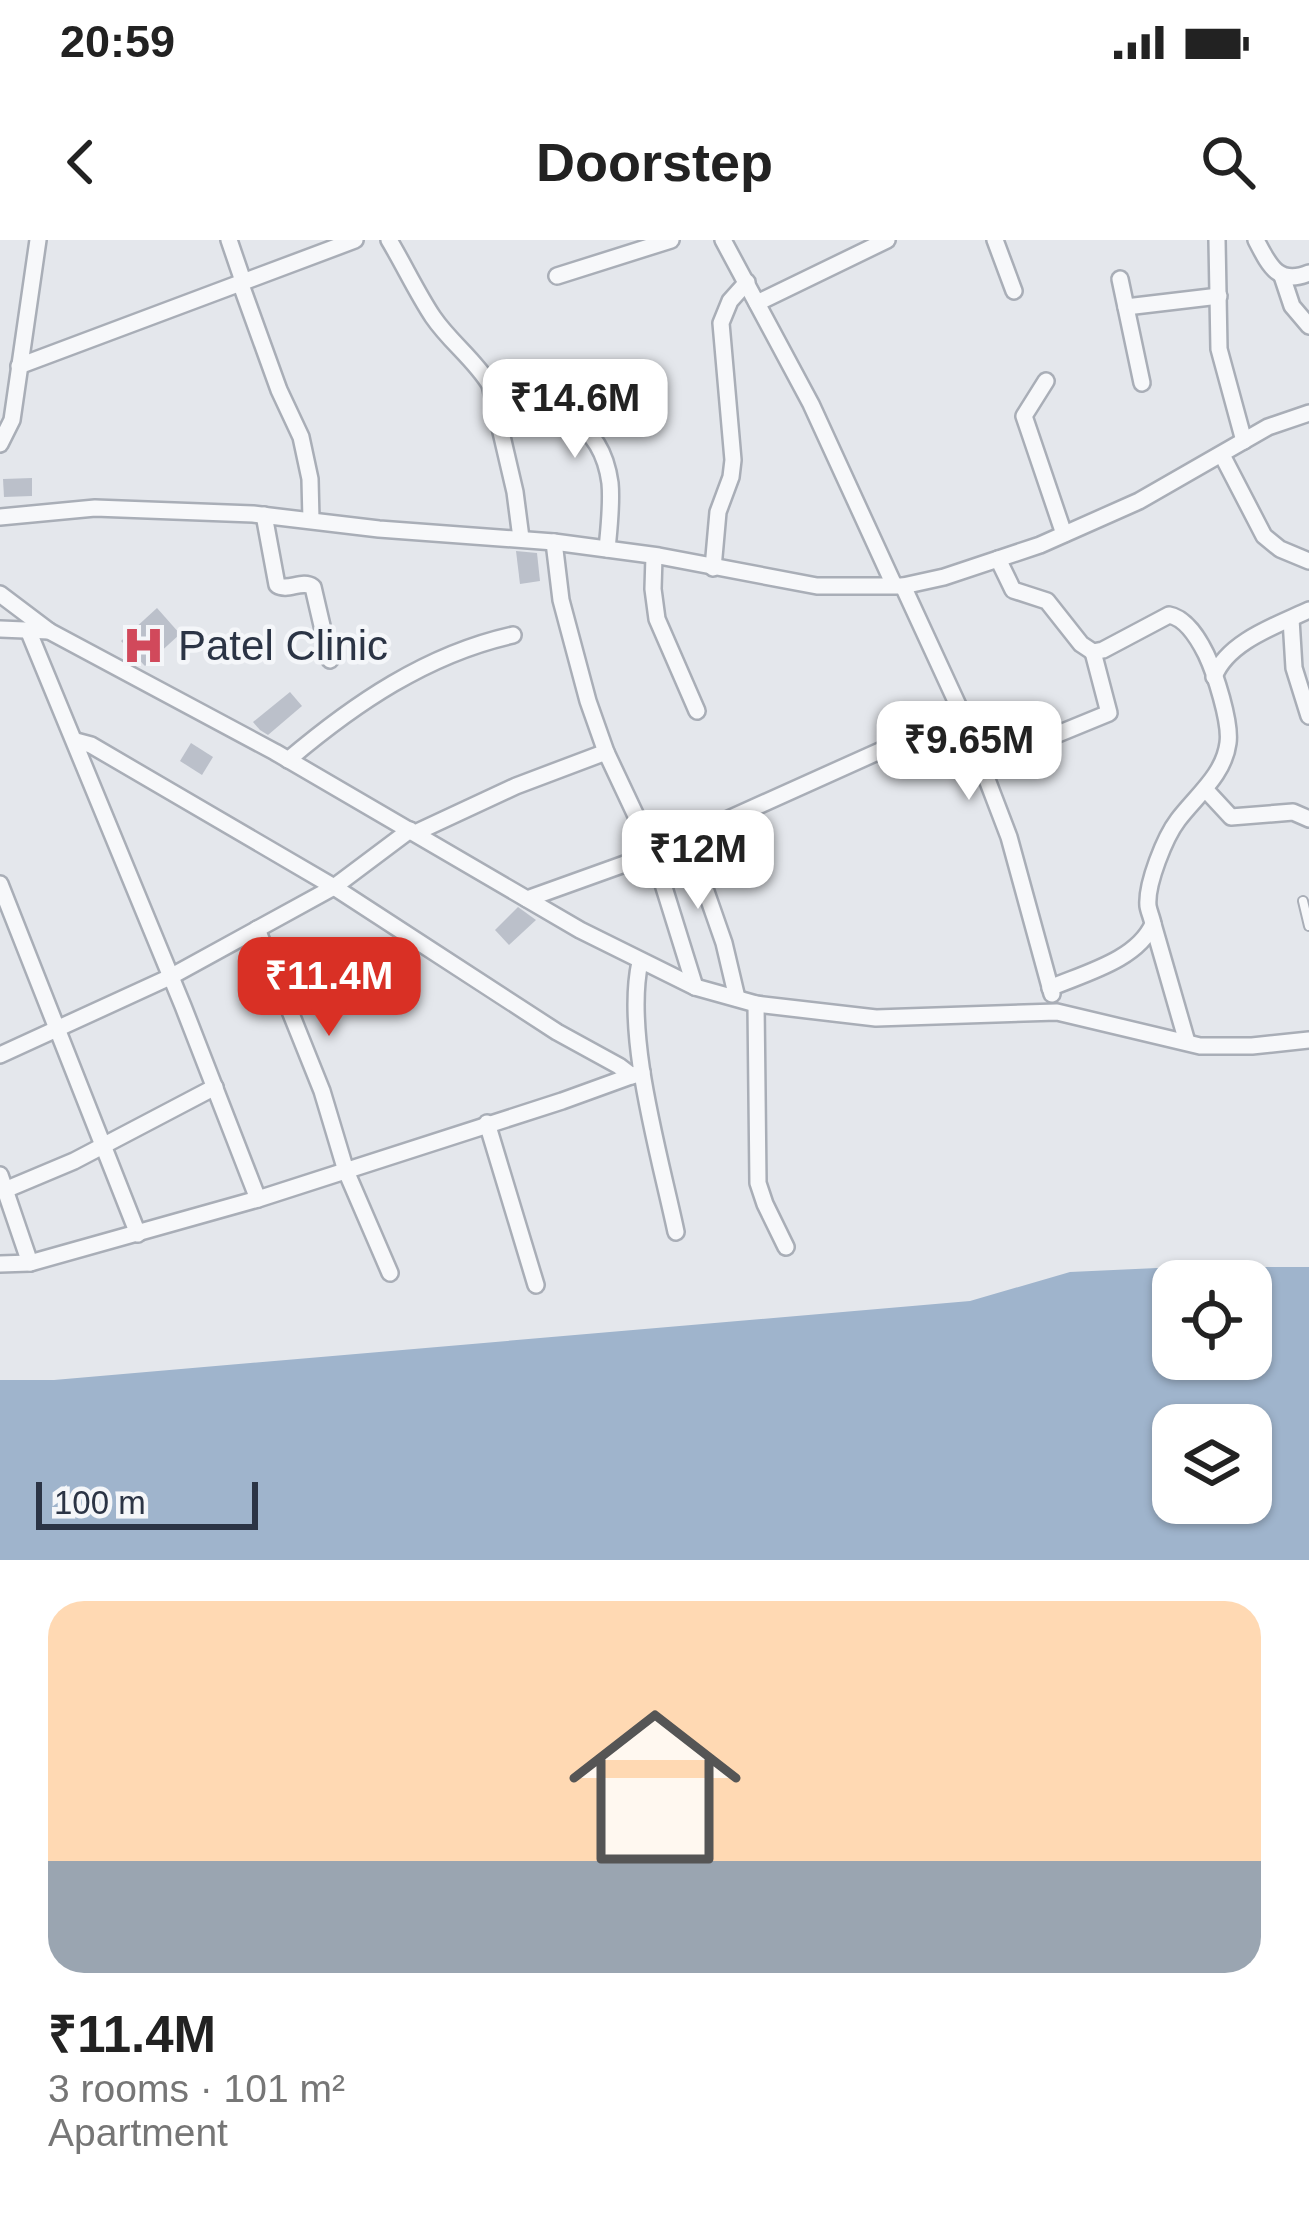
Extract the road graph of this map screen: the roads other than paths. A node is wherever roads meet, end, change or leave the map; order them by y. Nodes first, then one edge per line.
1 (38, 240) edge
2 (229, 240) edge
3 (355, 240) edge
4 (389, 240) edge
5 (671, 240) edge
6 (723, 240) edge
7 (887, 240) edge
8 (994, 240) edge
9 (1216, 240) edge
10 (1256, 240) edge
11 (1309, 273) edge
12 (556, 276) dead end
13 (1282, 276) junction
14 (1120, 279) dead end
15 (242, 282) junction
16 (747, 282) junction
17 (1014, 291) dead end
18 (1219, 296) junction
19 (758, 303) junction
20 (1126, 307) junction
21 (1309, 326) edge
22 (19, 366) junction
23 (1046, 381) dead end
24 (1142, 383) dead end
25 (497, 406) junction
26 (1309, 413) edge
27 (1244, 441) junction
28 (0, 444) edge
29 (1222, 454) junction
30 (264, 515) junction
31 (0, 517) edge
32 (311, 520) junction
33 (1064, 534) junction
34 (521, 538) junction
35 (554, 542) junction
36 (608, 550) junction
37 (654, 556) junction
38 (998, 559) junction
39 (1309, 561) edge
40 (713, 568) junction
41 (899, 586) junction
42 (0, 594) edge
43 (1309, 610) edge
44 (1291, 619) junction
45 (0, 629) edge
46 (28, 630) junction
47 (49, 631) junction
48 (513, 635) dead end
49 (1093, 652) junction
50 (330, 659) dead end
51 (1214, 677) junction
52 (697, 711) dead end
53 (962, 714) junction
54 (1309, 716) edge
55 (76, 741) junction
56 (1031, 745) dead end
57 (606, 752) junction
58 (288, 760) junction
59 (1205, 789) junction
60 (1309, 819) edge
61 (412, 832) junction
62 (687, 837) junction
63 (653, 852) junction
64 (0, 884) edge
65 (334, 887) junction
66 (526, 898) junction
67 (1304, 902) dead end
68 (1154, 924) junction
69 (1309, 926) edge
70 (257, 929) junction
71 (640, 962) junction
72 (170, 977) junction
73 (695, 987) junction
74 (1050, 988) junction
75 (737, 998) junction
76 (757, 1004) junction
77 (1057, 1012) junction
78 (58, 1029) junction
79 (1309, 1040) edge
80 (1187, 1042) junction
81 (0, 1054) edge
82 (637, 1074) junction
83 (214, 1087) junction
84 (487, 1123) junction
85 (103, 1145) junction
86 (346, 1171) junction
87 (2, 1182) edge
88 (258, 1199) junction
89 (676, 1232) dead end
90 (138, 1234) junction
91 (786, 1247) dead end
92 (30, 1263) junction
93 (0, 1264) edge
94 (390, 1273) dead end
95 (536, 1286) dead end

1 - 22 street
2 - 15 street
3 - 15 street
4 - 25 street
5 - 12 street
6 - 16 street
7 - 19 street
8 - 17 street
9 - 18 street
10 - 13 street
11 - 13 street
13 - 21 street
14 - 20 street
15 - 22 street
15 - 32 street
16 - 19 street
16 - 40 street
18 - 20 street
18 - 27 street
19 - 41 street
20 - 24 street
22 - 28 street
23 - 33 street
25 - 34 street
25 - 36 street
26 - 27 street
27 - 29 street
29 - 33 street
29 - 39 street
30 - 31 street
30 - 32 street
30 - 50 street
32 - 34 street
33 - 38 street
34 - 35 street
35 - 36 street
35 - 57 street
36 - 37 street
37 - 40 street
37 - 52 street
38 - 41 street
38 - 49 street
40 - 41 street
41 - 53 street
42 - 47 street
43 - 44 street
44 - 51 street
44 - 54 street
45 - 46 street
46 - 47 street
46 - 55 street
47 - 58 street
48 - 58 street
49 - 51 street
49 - 56 street
51 - 59 street
53 - 62 street
53 - 74 street
55 - 65 street
55 - 72 street
57 - 61 street
57 - 63 street
58 - 61 street
59 - 60 street
59 - 68 street
61 - 65 street
61 - 66 street
62 - 63 street
62 - 75 street
63 - 66 street
63 - 73 street
64 - 78 street
65 - 70 street
65 - 82 street
66 - 71 street
67 - 69 lane
68 - 74 street
68 - 80 street
70 - 72 street
70 - 86 street
71 - 73 street
71 - 82 street
72 - 78 street
72 - 83 street
73 - 75 street
74 - 77 street
75 - 76 street
76 - 77 street
76 - 91 street
77 - 80 street
78 - 81 street
78 - 85 street
79 - 80 street
82 - 84 street
82 - 89 street
83 - 85 street
83 - 88 street
84 - 86 street
84 - 95 street
85 - 87 street
85 - 90 street
86 - 88 street
86 - 94 street
87 - 92 street
88 - 90 street
90 - 92 street
92 - 93 street

